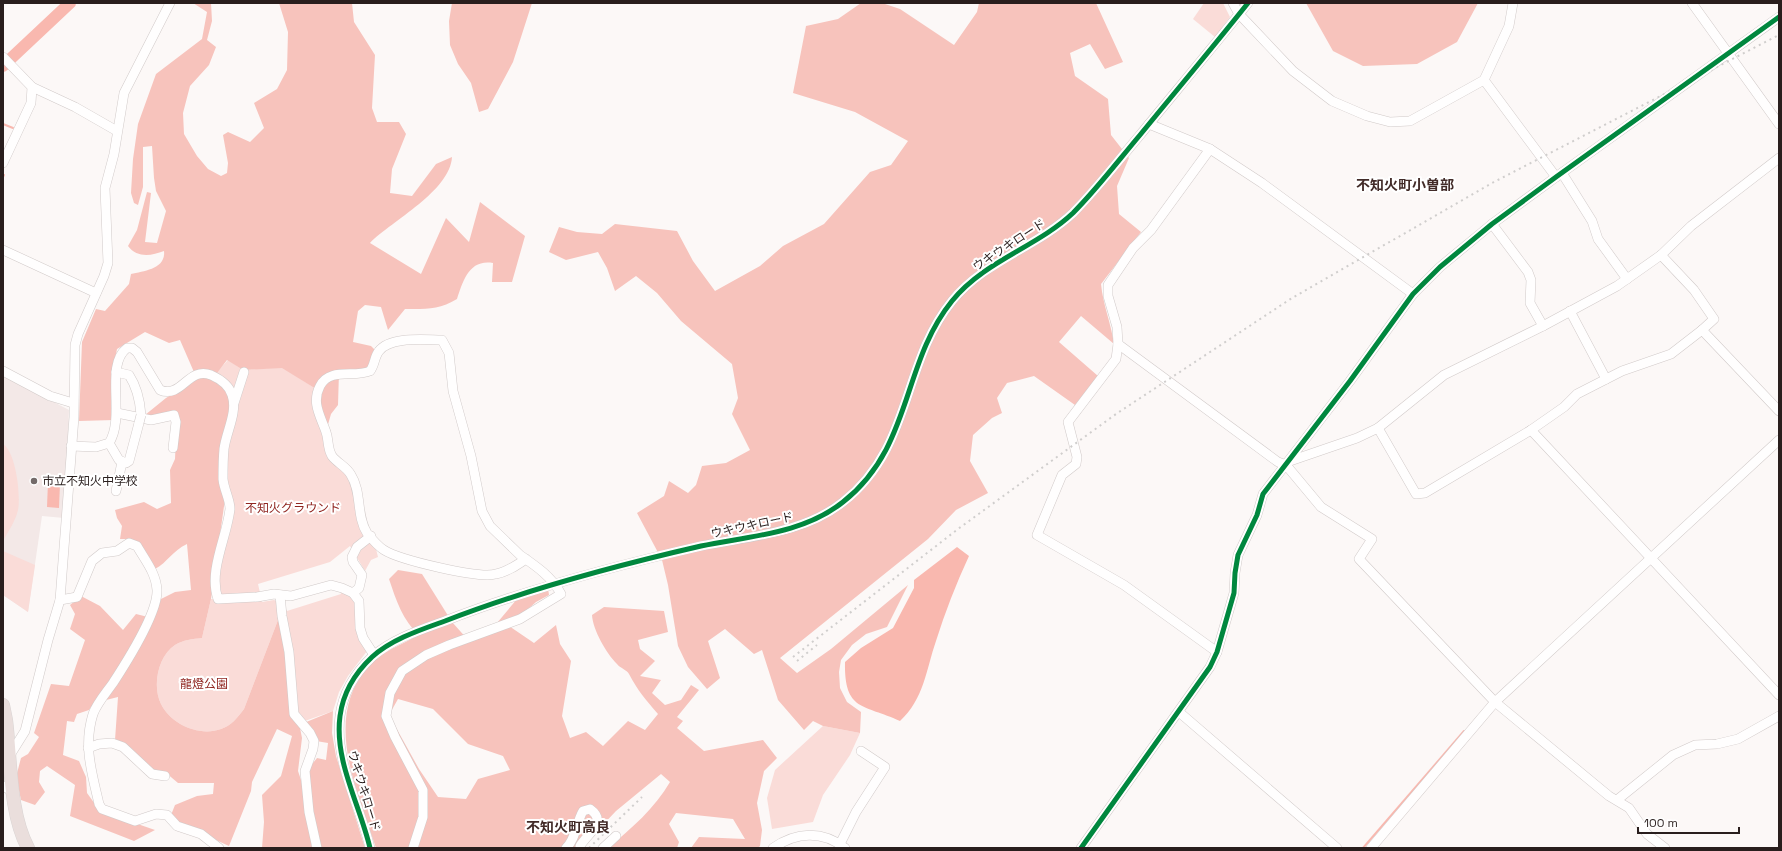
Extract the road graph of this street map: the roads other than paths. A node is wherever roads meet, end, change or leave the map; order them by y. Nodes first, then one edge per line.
1 (170, 3) edge
2 (1232, 3) edge
3 (1248, 3) edge
4 (1513, 3) edge
5 (1692, 3) edge
6 (1239, 14) junction
7 (1779, 18) edge
8 (1728, 53) junction
9 (7, 61) edge
10 (3, 71) edge
11 (1484, 80) junction
12 (32, 87) junction
13 (1150, 124) junction
14 (1779, 124) edge
15 (116, 131) junction
16 (1210, 150) junction
17 (1779, 158) edge
18 (3, 163) edge
19 (1559, 175) junction
20 (1492, 224) junction
21 (3, 250) edge
22 (1661, 255) junction
23 (1627, 279) junction
24 (96, 293) junction
25 (1413, 294) junction
26 (1570, 311) junction
27 (1543, 326) junction
28 (1702, 330) junction
29 (1118, 344) junction
30 (3, 371) edge
31 (116, 372) junction
32 (244, 372) dead end
33 (1606, 379) junction
34 (74, 403) junction
35 (233, 404) junction
36 (1779, 411) edge
37 (117, 413) junction
38 (1378, 428) junction
39 (1531, 430) junction
40 (1779, 440) edge
41 (109, 443) junction
42 (71, 446) junction
43 (173, 448) dead end
44 (122, 462) junction
45 (1288, 463) junction
46 (116, 491) dead end
47 (370, 536) junction
48 (526, 559) junction
49 (1652, 559) junction
50 (555, 584) junction
51 (353, 593) junction
52 (280, 595) junction
53 (60, 600) junction
54 (1217, 652) junction
55 (374, 655) junction
56 (1779, 695) edge
57 (1495, 702) junction
58 (3, 705) edge
59 (1179, 712) junction
60 (1779, 716) edge
61 (88, 748) junction
62 (861, 751) dead end
63 (10, 755) junction
64 (165, 776) dead end
65 (8, 789) edge
66 (1617, 800) junction
67 (616, 836) dead end
68 (842, 846) edge
69 (28, 848) edge
70 (219, 848) edge
71 (317, 848) edge
72 (370, 848) edge
73 (413, 848) edge
74 (566, 848) edge
75 (580, 848) edge
76 (603, 848) edge
77 (773, 848) edge
78 (1081, 848) edge
79 (1337, 848) edge
80 (1371, 848) edge
81 (1665, 848) edge

1 - 15 street
2 - 6 street
3 - 6 street, ウキウキロード
4 - 11 street
5 - 8 street
6 - 11 street
6 - 13 street, ウキウキロード
7 - 8 street
8 - 14 street
8 - 19 street
9 - 10 street
9 - 12 street
11 - 19 street
12 - 15 street
12 - 18 street
13 - 16 street
13 - 50 street, ウキウキロード
15 - 24 street
16 - 25 street
16 - 29 street
17 - 22 street
19 - 20 street
19 - 23 street
20 - 25 street
20 - 27 street
21 - 24 street
22 - 23 street
22 - 28 street
23 - 26 street
24 - 34 street
25 - 45 street
26 - 27 street
26 - 33 street
27 - 38 street
28 - 33 street
28 - 36 street
29 - 45 street
29 - 54 street
30 - 34 street
31 - 35 street
31 - 37 street
31 - 44 street
32 - 35 street
33 - 39 street
34 - 42 street
35 - 52 street
37 - 41 street
37 - 43 street
38 - 39 street
38 - 45 street
39 - 49 street
40 - 49 street
41 - 42 street
41 - 44 street
42 - 53 street
44 - 46 street
45 - 54 street
45 - 57 street
47 - 48 street
47 - 48 street
47 - 51 street
48 - 50 street
49 - 56 street
49 - 57 street
50 - 55 street, ウキウキロード
50 - 73 street
51 - 52 street
51 - 55 street
52 - 71 street
53 - 61 street
53 - 63 street
54 - 59 street
55 - 72 street, ウキウキロード
57 - 66 street
57 - 80 street
58 - 63 highway
59 - 78 street
59 - 79 street
60 - 66 street
61 - 64 street
61 - 70 street
62 - 68 street
63 - 65 highway
65 - 69 highway
66 - 81 street
67 - 76 street
68 - 77 street
74 - 75 street

